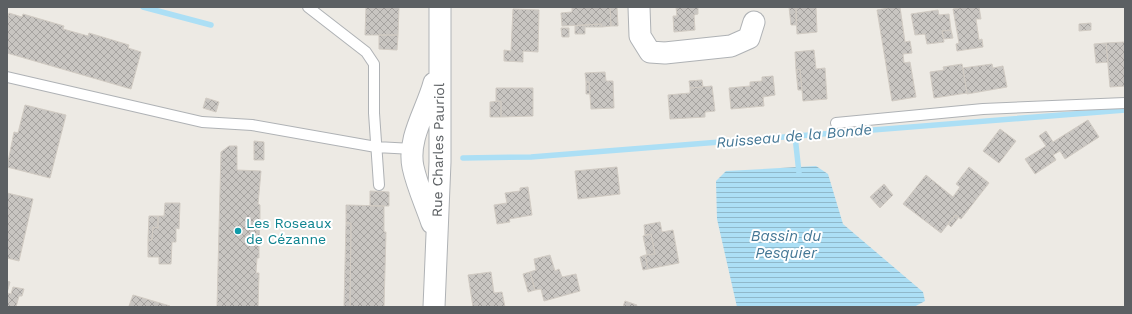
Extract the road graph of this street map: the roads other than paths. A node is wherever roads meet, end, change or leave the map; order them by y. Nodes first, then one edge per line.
1 (308, 7) edge
2 (440, 7) edge
3 (639, 7) edge
4 (754, 22) dead end
5 (439, 62) junction
6 (7, 77) edge
7 (1125, 103) edge
8 (836, 123) dead end
9 (440, 136) junction
10 (376, 147) junction
11 (413, 150) junction
12 (440, 162) junction
13 (379, 185) dead end
14 (436, 237) junction
15 (434, 307) edge

1 - 10 lane
2 - 5 street, Rue Charles Pauriol
3 - 4 street
5 - 9 street, Rue Charles Pauriol
5 - 11 street, Rue Charles Pauriol
6 - 10 lane
7 - 8 lane
9 - 11 street
9 - 12 street, Rue Charles Pauriol
10 - 11 lane
10 - 13 lane
11 - 12 street
11 - 14 street, Rue Charles Pauriol
12 - 14 street, Rue Charles Pauriol
14 - 15 street, Rue Charles Pauriol

